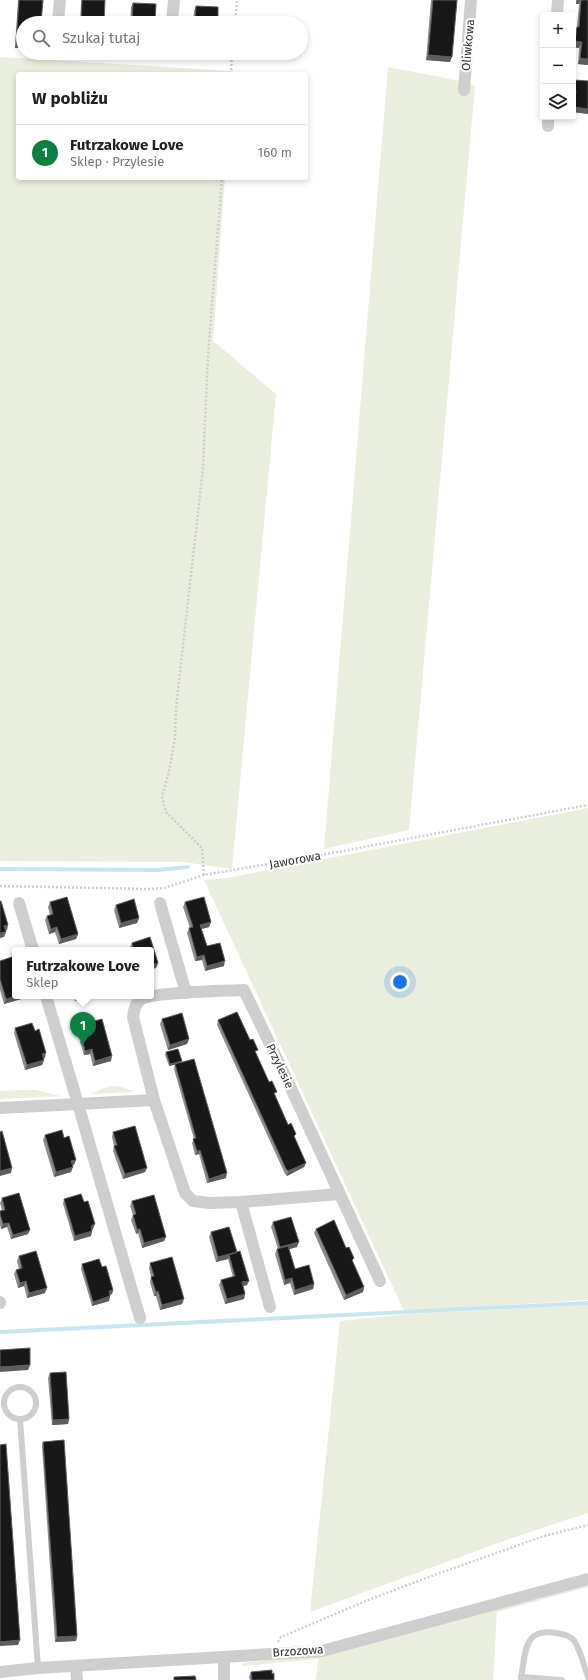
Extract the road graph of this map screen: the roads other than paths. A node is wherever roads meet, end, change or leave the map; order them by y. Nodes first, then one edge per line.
1 (60, 0) edge
2 (174, 0) edge
3 (471, 0) edge
4 (558, 0) edge
5 (557, 12) edge
6 (59, 16) edge
7 (173, 16) edge
8 (464, 90) dead end
9 (19, 903) dead end
10 (160, 904) dead end
11 (32, 947) edge
12 (186, 993) junction
13 (154, 996) edge
14 (47, 999) edge
15 (141, 999) edge
16 (154, 1100) junction
17 (78, 1104) junction
18 (0, 1108) edge
19 (339, 1194) junction
20 (241, 1202) junction
21 (380, 1281) dead end
22 (270, 1307) dead end
23 (140, 1318) dead end
24 (20, 1419) junction
25 (588, 1579) edge
26 (224, 1657) junction
27 (76, 1666) junction
28 (38, 1668) junction
29 (0, 1672) edge
30 (588, 1677) edge
31 (521, 1678) edge
32 (77, 1680) edge
33 (224, 1680) edge
34 (562, 1680) edge

1 - 6 street
2 - 7 street
3 - 8 street, Oliwkowa
4 - 5 street
9 - 11 street
10 - 12 street
12 - 13 street, Przylesie
12 - 19 street, Przylesie
14 - 17 street
15 - 16 street, Przylesie
16 - 17 street
16 - 20 street, Przylesie
17 - 18 street
17 - 23 street
19 - 20 street, Przylesie
19 - 21 street, Przylesie
20 - 22 street
24 - 24 lane
24 - 28 lane
25 - 26 street, Brzozowa
26 - 27 street, Brzozowa
26 - 33 street
27 - 28 street, Brzozowa
27 - 32 street
28 - 29 street, Brzozowa
30 - 31 lane
31 - 34 lane

